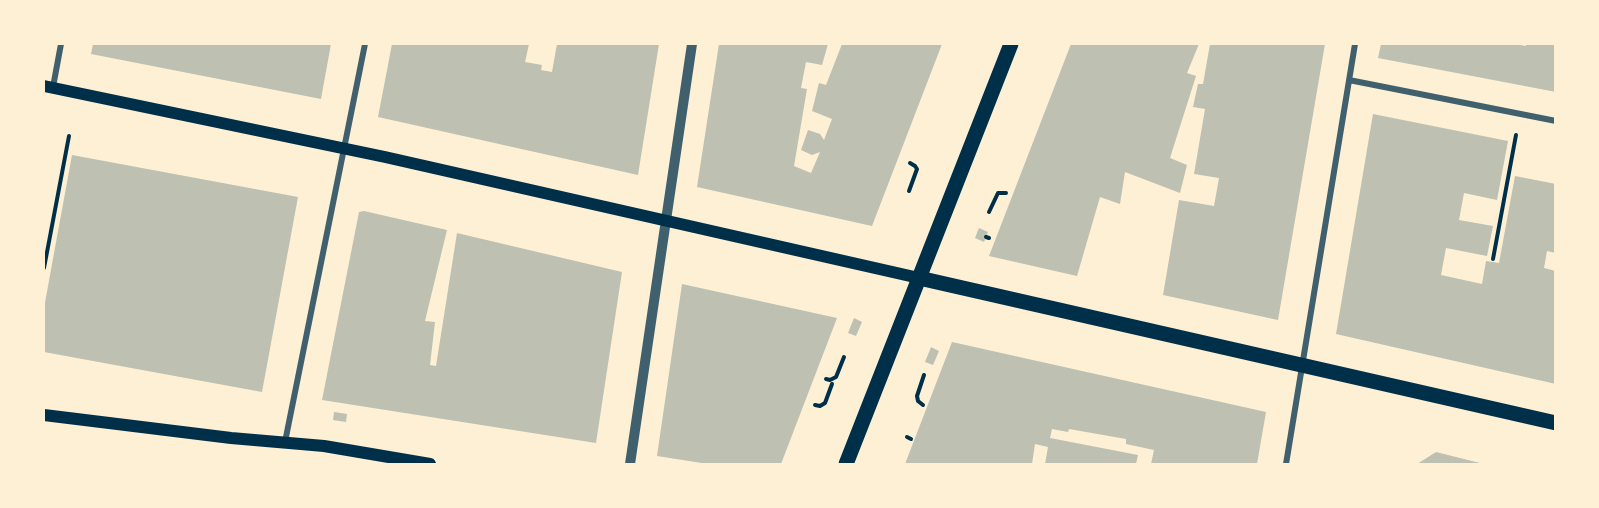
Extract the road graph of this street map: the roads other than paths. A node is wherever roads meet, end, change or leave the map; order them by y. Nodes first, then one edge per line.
1 (61, 44) edge
2 (365, 44) edge
3 (692, 44) edge
4 (1011, 44) edge
5 (1355, 44) edge
6 (1349, 80) junction
7 (48, 87) edge
8 (1556, 121) edge
9 (345, 148) junction
10 (665, 221) junction
11 (919, 278) junction
12 (1302, 366) junction
13 (44, 415) edge
14 (1556, 423) edge
15 (285, 443) junction
16 (430, 465) edge
17 (630, 465) edge
18 (846, 465) edge
19 (1287, 465) edge

1 - 7 street
2 - 9 street
3 - 10 street
4 - 11 main road
5 - 6 street
6 - 8 street
6 - 12 street
7 - 9 main road
9 - 10 main road
9 - 15 street
10 - 11 main road
10 - 17 street
11 - 12 main road
11 - 18 main road
12 - 14 main road
12 - 19 street
13 - 15 main road
15 - 16 main road

